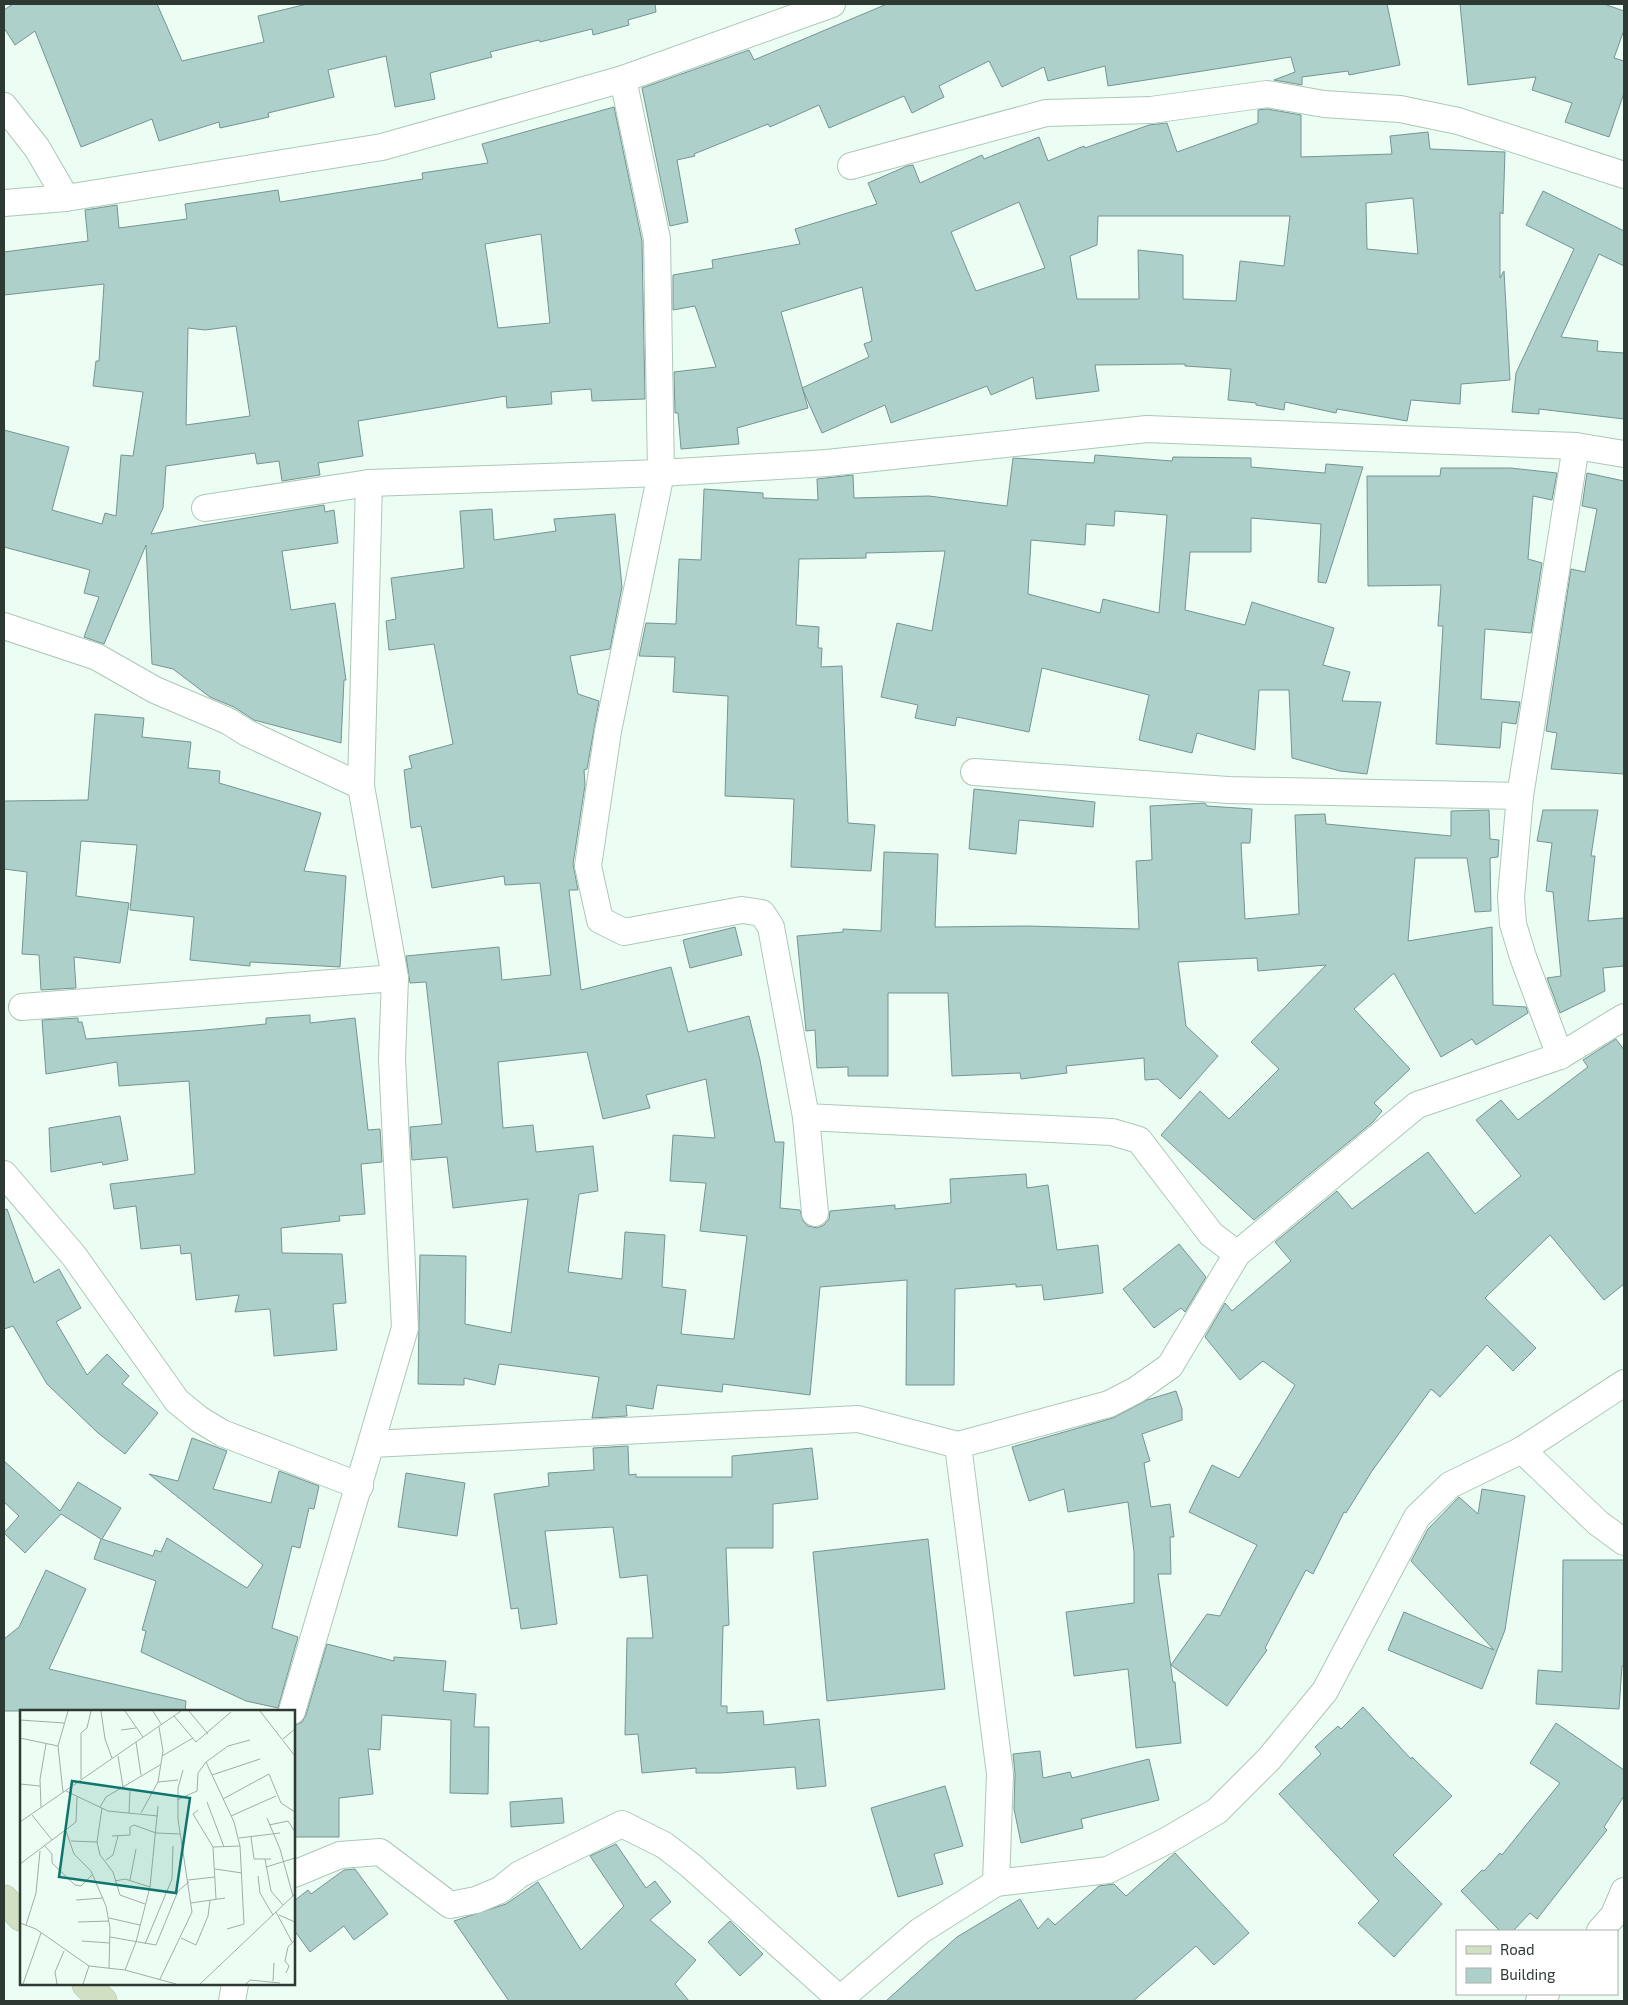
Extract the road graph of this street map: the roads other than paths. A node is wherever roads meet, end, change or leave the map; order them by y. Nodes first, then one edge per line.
1 (832, 4) edge
2 (623, 79) junction
3 (4, 106) edge
4 (852, 166) dead end
5 (1624, 175) edge
6 (66, 198) junction
7 (4, 203) edge
8 (1576, 446) junction
9 (1624, 454) edge
10 (661, 473) junction
11 (370, 483) junction
12 (205, 508) dead end
13 (4, 626) edge
14 (974, 772) dead end
15 (361, 786) junction
16 (1520, 796) junction
17 (395, 978) junction
18 (22, 1007) dead end
19 (1624, 1018) edge
20 (1560, 1056) junction
21 (806, 1117) junction
22 (4, 1174) edge
23 (815, 1213) dead end
24 (1237, 1254) junction
25 (1624, 1383) edge
26 (372, 1444) junction
27 (958, 1445) junction
28 (1522, 1450) junction
29 (360, 1486) junction
30 (1624, 1542) edge
31 (292, 1710) edge
32 (295, 1874) edge
33 (996, 1883) junction
34 (1624, 1891) edge
35 (4, 1899) edge
36 (20, 1916) edge
37 (1601, 1930) edge
38 (87, 1985) edge
39 (235, 1985) edge
40 (841, 2000) edge
41 (103, 2001) edge
42 (232, 2001) edge

1 - 2 street
2 - 6 street
2 - 10 street
3 - 6 street
4 - 5 street
6 - 7 street
8 - 9 street
8 - 10 street
8 - 16 street
10 - 11 street
10 - 21 street
11 - 12 street
11 - 15 street
13 - 15 street
14 - 16 street
15 - 17 street
16 - 20 street
17 - 18 street
17 - 26 street
19 - 20 street
20 - 24 street
21 - 23 street
21 - 24 street
22 - 29 street
24 - 27 street
25 - 28 street
26 - 27 street
26 - 29 street
27 - 33 street
28 - 30 street
28 - 33 street
29 - 31 street
32 - 40 street
33 - 40 street
34 - 37 street
35 - 36 main road
38 - 41 main road
39 - 42 street

